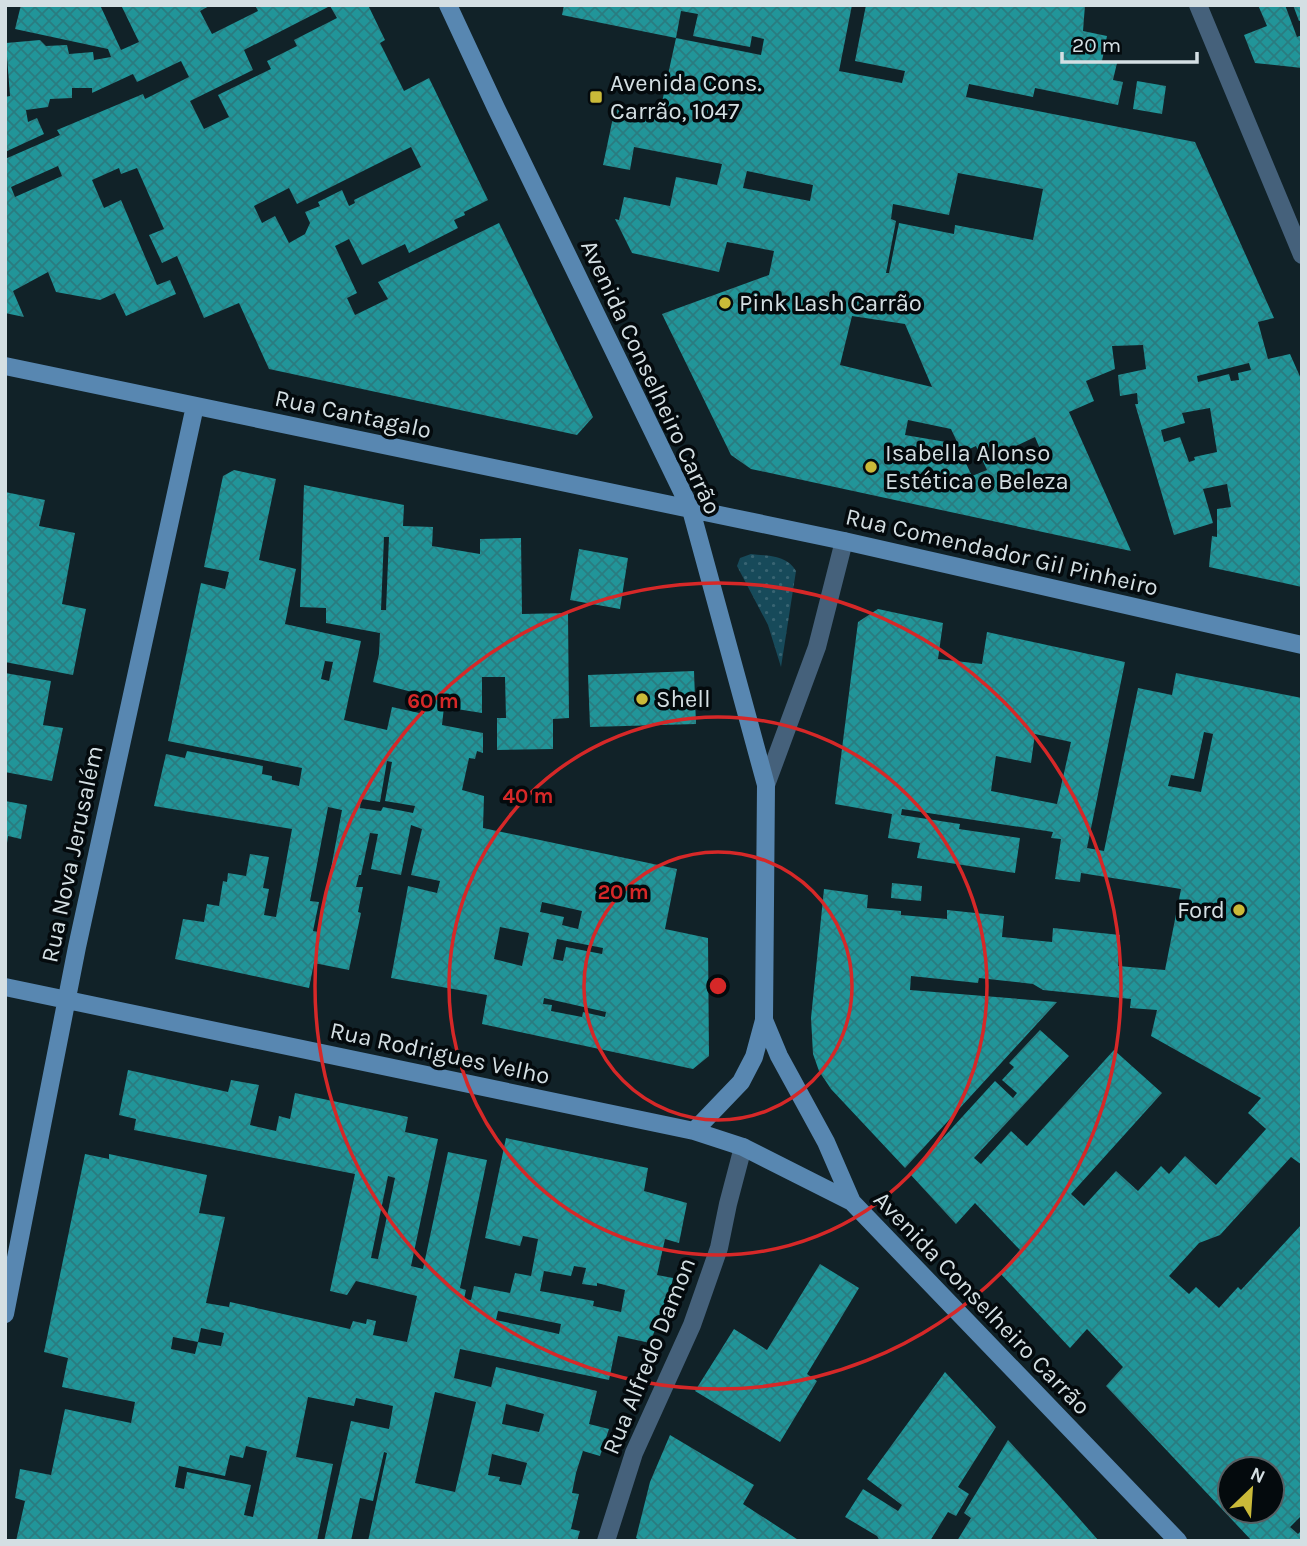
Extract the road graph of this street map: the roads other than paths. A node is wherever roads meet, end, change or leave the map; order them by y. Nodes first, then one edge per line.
1 (448, 5) edge
2 (1199, 5) edge
3 (1302, 256) edge
4 (5, 366) edge
5 (195, 406) junction
6 (691, 510) junction
7 (844, 541) junction
8 (1302, 645) edge
9 (766, 785) junction
10 (5, 987) edge
11 (66, 999) junction
12 (764, 1020) junction
13 (694, 1131) junction
14 (743, 1147) junction
15 (852, 1202) junction
16 (5, 1314) edge
17 (606, 1541) edge
18 (1178, 1541) edge

1 - 6 main road, Avenida Conselheiro Carrão
2 - 3 street
4 - 5 main road, Rua Cantagalo
5 - 6 main road, Rua Cantagalo
5 - 11 main road, Rua Nova Jerusalém
6 - 7 main road, Rua Comendador Gil Pinheiro
6 - 9 main road, Avenida Conselheiro Carrão
7 - 8 main road, Rua Comendador Gil Pinheiro
7 - 9 street, Avenida Conselheiro Carrão
9 - 12 main road, Avenida Conselheiro Carrão
10 - 11 main road, Rua Rodrigues Velho
11 - 13 main road, Rua Rodrigues Velho
11 - 16 main road, Rua Nova Jerusalém
12 - 13 main road
12 - 15 main road, Avenida Conselheiro Carrão
13 - 14 main road, Rua Rodrigues Velho
14 - 15 main road, Rua Rodrigues Velho
14 - 17 street, Rua Alfredo Damon
15 - 18 main road, Avenida Conselheiro Carrão

